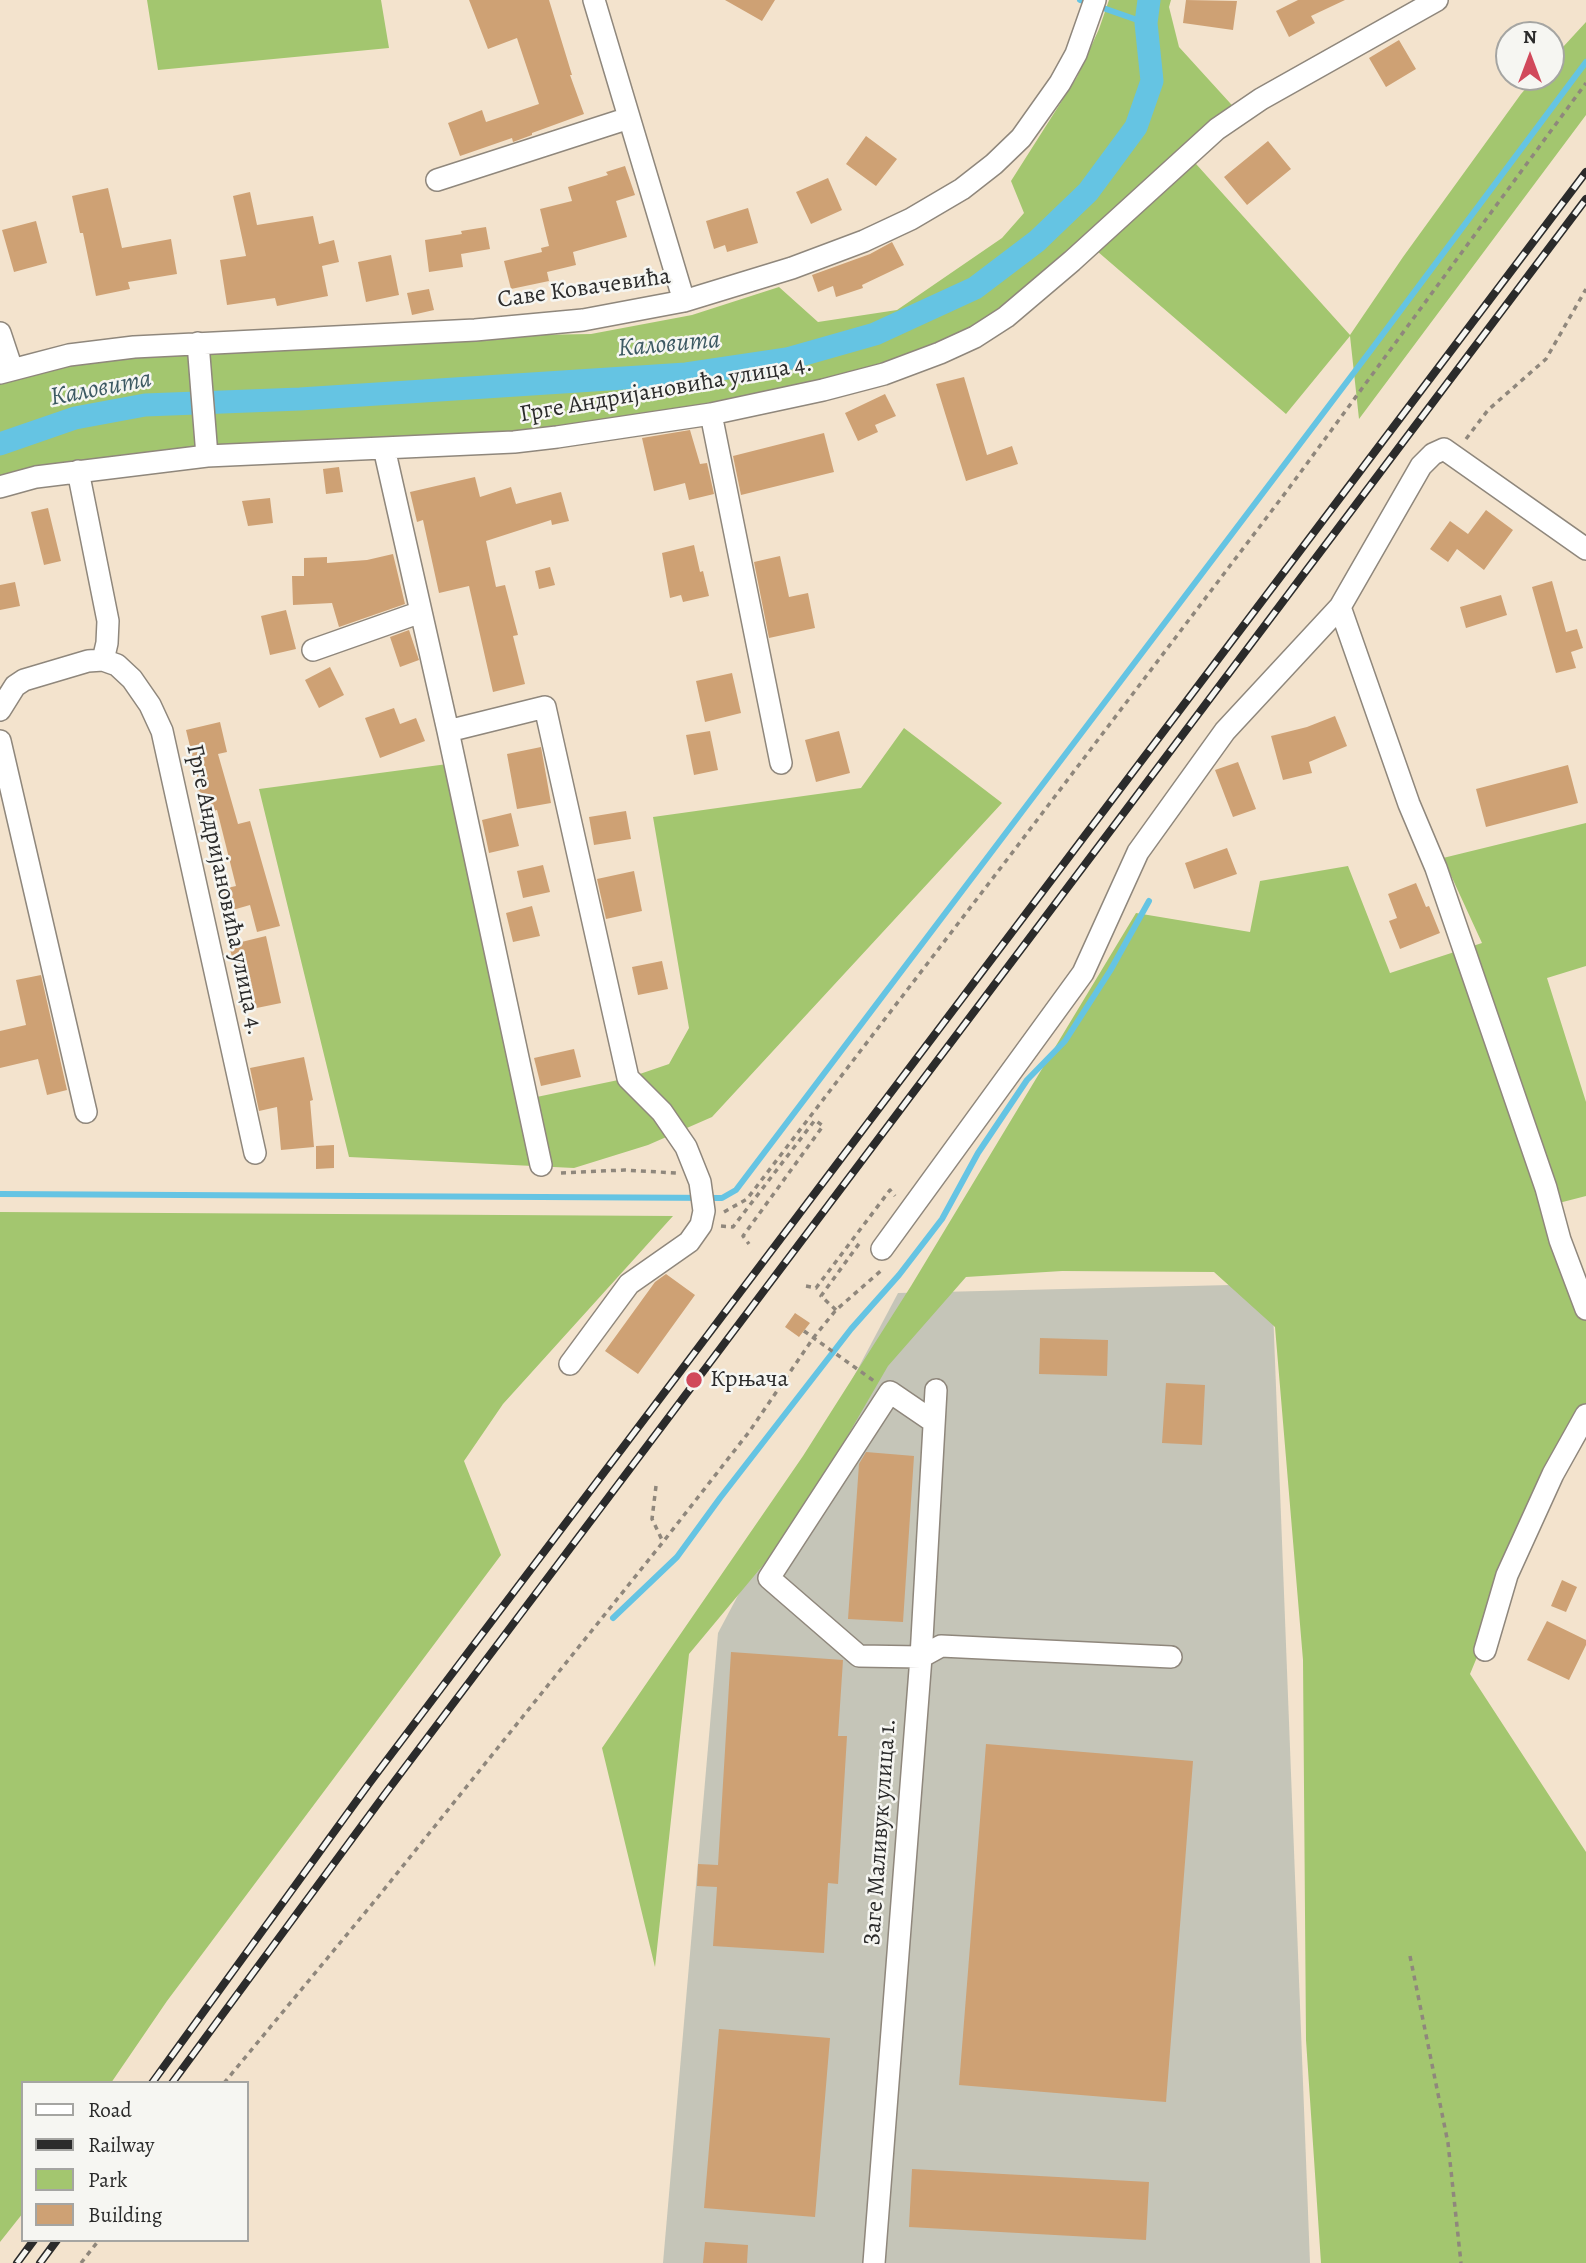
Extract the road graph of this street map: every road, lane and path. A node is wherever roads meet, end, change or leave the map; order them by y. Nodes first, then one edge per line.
1 (594, 0) edge
2 (1095, 0) edge
3 (1437, 0) edge
4 (1411, 7) edge
5 (1586, 83) edge
6 (629, 118) junction
7 (437, 180) dead end
8 (1586, 289) edge
9 (684, 301) junction
10 (0, 333) edge
11 (199, 352) junction
12 (6, 371) edge
13 (711, 414) junction
14 (384, 448) junction
15 (207, 456) junction
16 (1454, 456) junction
17 (78, 471) junction
18 (0, 487) edge
19 (1586, 549) edge
20 (1340, 607) junction
21 (421, 612) junction
22 (313, 650) dead end
23 (103, 660) junction
24 (0, 710) edge
25 (448, 731) junction
26 (0, 741) edge
27 (781, 763) dead end
28 (86, 1112) dead end
29 (255, 1153) dead end
30 (541, 1164) joint
31 (699, 1178) junction
32 (887, 1206) dead end
33 (702, 1218) junction
34 (733, 1227) dead end
35 (862, 1240) dead end
36 (749, 1244) dead end
37 (882, 1249) joint
38 (806, 1286) dead end
39 (1586, 1309) edge
40 (836, 1310) junction
41 (804, 1331) dead end
42 (814, 1337) junction
43 (570, 1364) dead end
44 (870, 1378) dead end
45 (936, 1390) dead end
46 (1586, 1415) edge
47 (934, 1422) junction
48 (656, 1486) dead end
49 (663, 1542) junction
50 (1485, 1650) dead end
51 (920, 1657) junction
52 (1171, 1657) dead end
53 (1410, 1956) dead end
54 (226, 2081) edge
55 (97, 2242) edge
56 (81, 2263) edge
57 (874, 2263) edge
58 (1461, 2263) edge

1 - 6 street
2 - 9 street, Саве Ковачевића
3 - 4 street, Грге Андријановића улица 4.
4 - 13 street, Грге Андријановића улица 4.
5 - 33 path
6 - 7 street
6 - 9 street
8 - 16 path
9 - 11 street, Саве Ковачевића
10 - 12 street
11 - 12 street, Саве Ковачевића
11 - 15 street
13 - 14 street, Грге Андријановића улица 4.
13 - 27 street
14 - 15 street, Грге Андријановића улица 4.
14 - 21 street
15 - 17 street, Грге Андријановића улица 4.
16 - 19 street
16 - 20 street
17 - 18 street, Грге Андријановића улица 4.
17 - 23 street
20 - 37 street
20 - 39 street
21 - 22 street
21 - 25 street
23 - 24 street
23 - 29 street, Грге Андријановића улица 4.
25 - 30 street
25 - 31 street
26 - 28 street
30 - 31 path
31 - 33 street
32 - 38 path
33 - 43 street
34 - 36 path
35 - 40 path
37 - 40 path
40 - 42 path
41 - 42 path
42 - 44 path
42 - 49 path
45 - 47 street, Заге Маливук улица 1.
46 - 50 street
47 - 51 street, Заге Маливук улица 1.
47 - 51 street
48 - 49 path
49 - 54 path
51 - 52 street
51 - 57 street, Заге Маливук улица 1.
53 - 58 path
55 - 56 path

